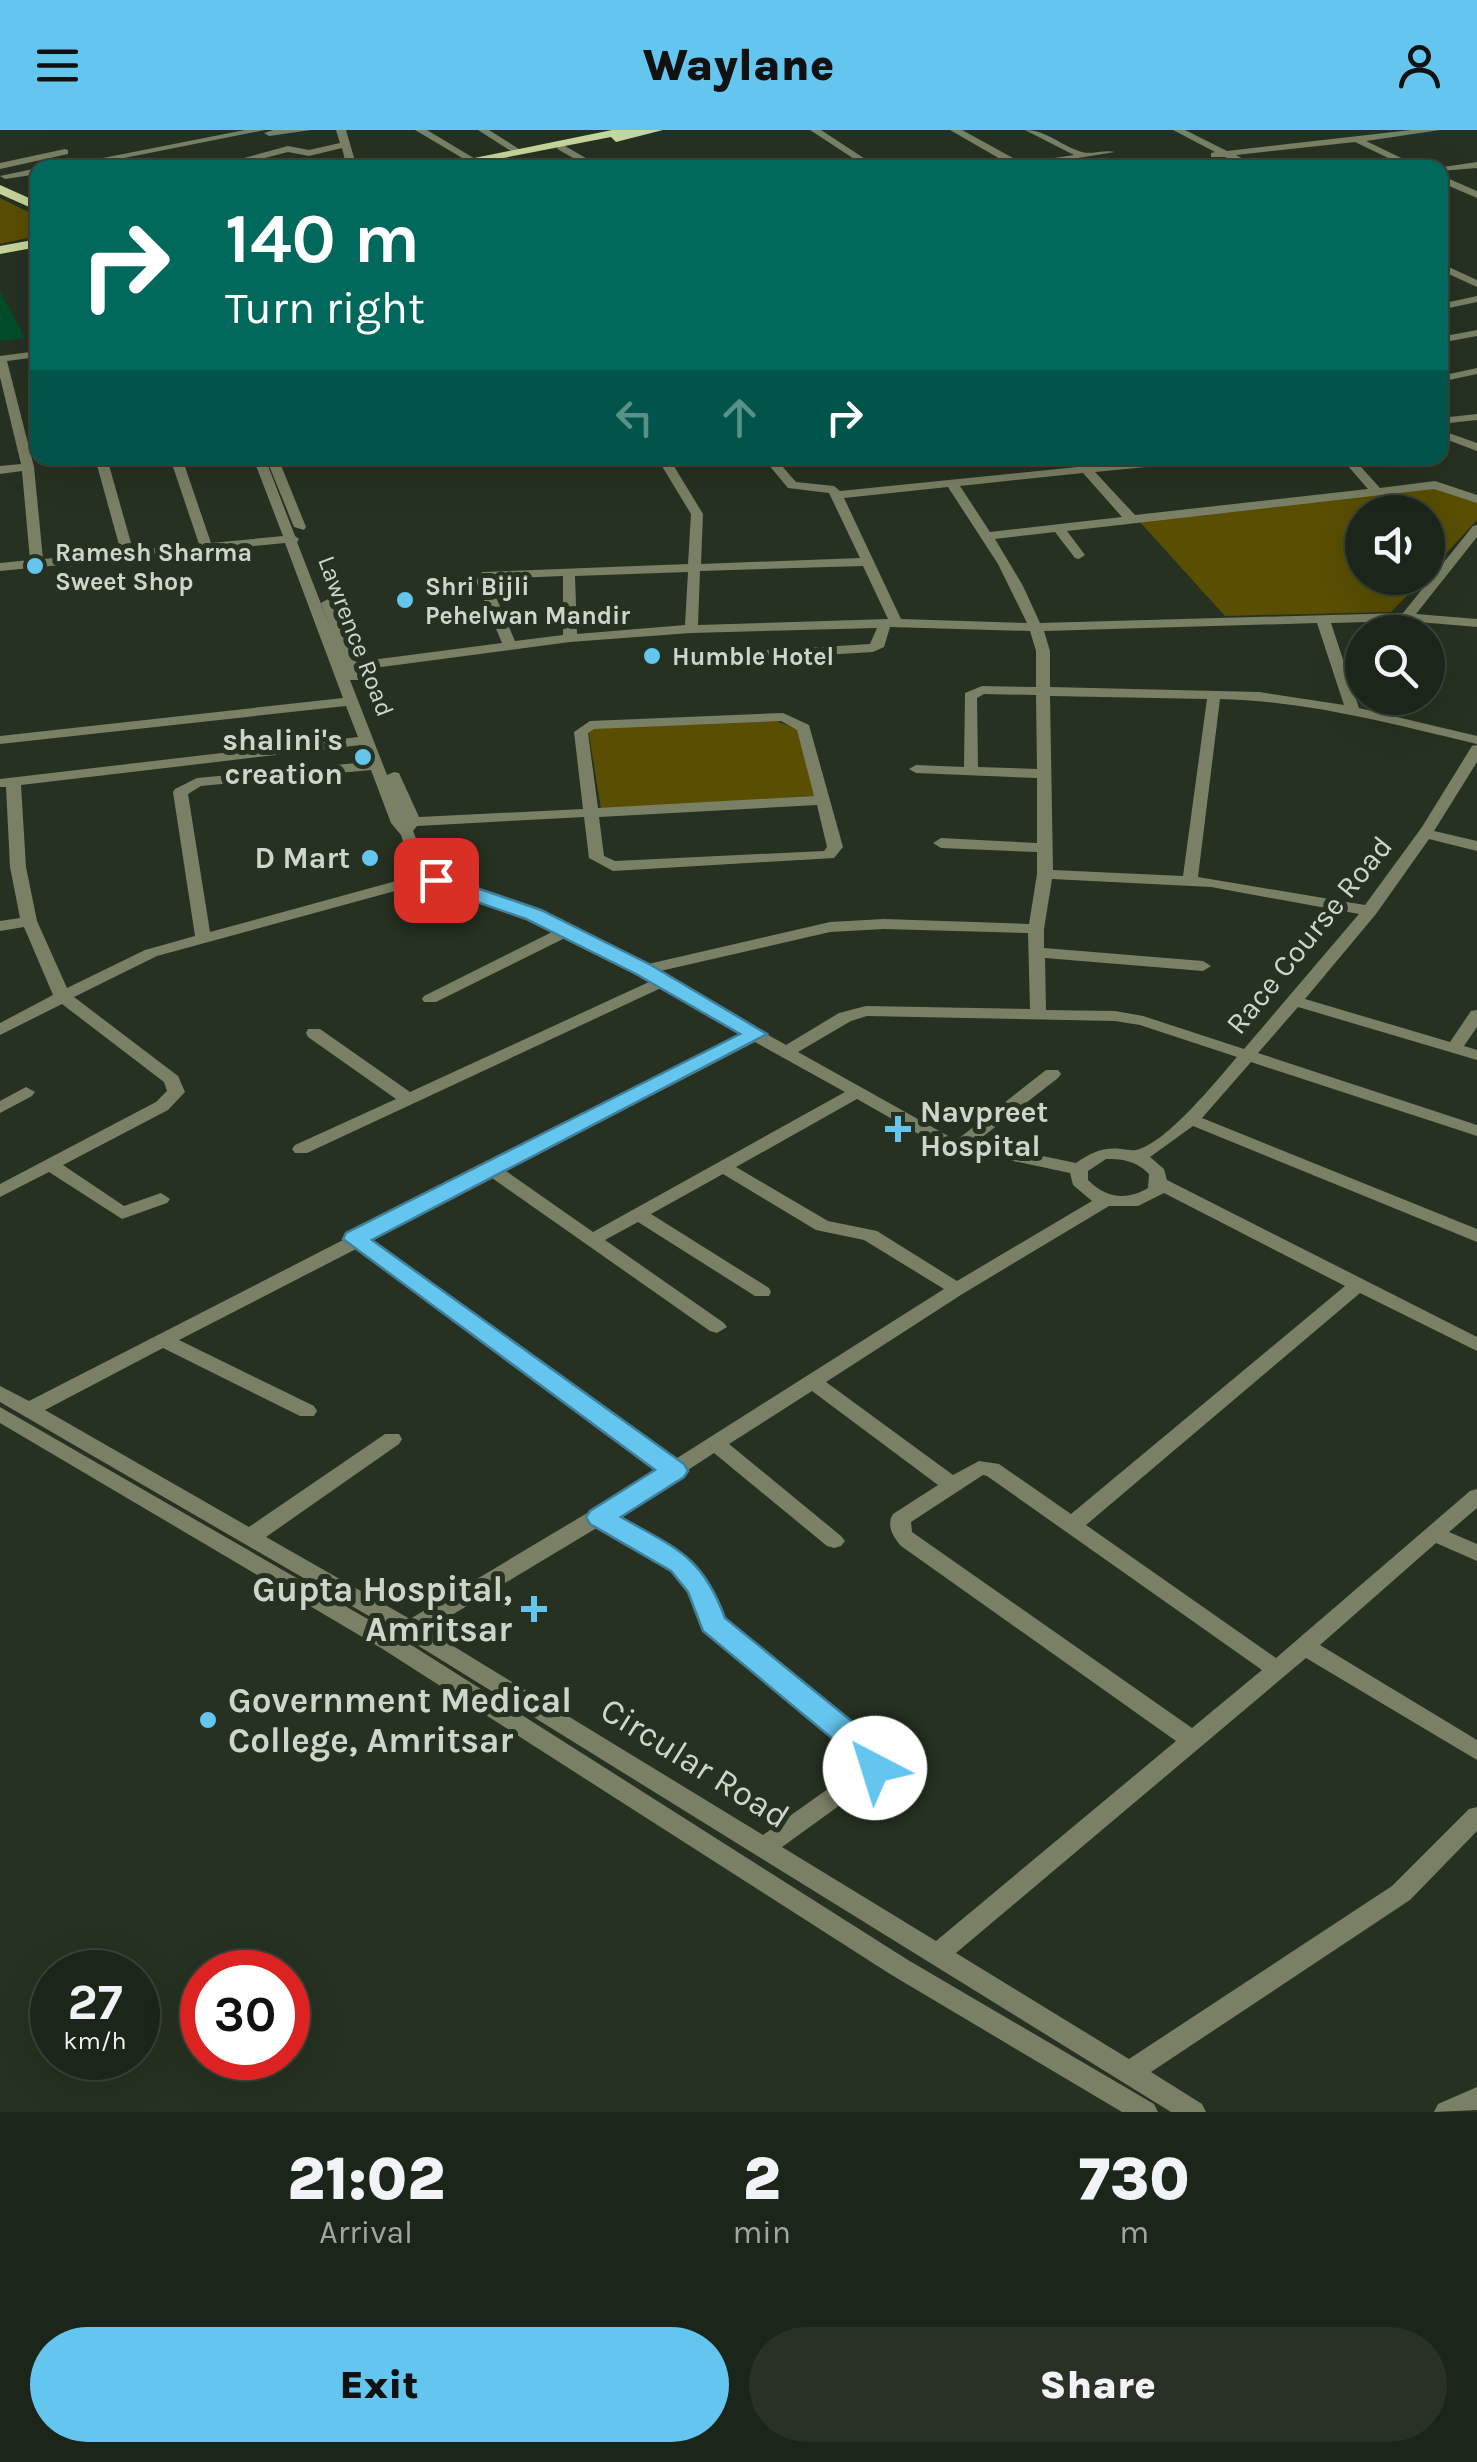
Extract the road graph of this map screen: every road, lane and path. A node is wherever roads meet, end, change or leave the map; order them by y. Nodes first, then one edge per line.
1 (306, 130) edge
2 (341, 130) edge
3 (420, 130) edge
4 (483, 130) edge
5 (630, 130) edge
6 (657, 130) edge
7 (816, 130) edge
8 (954, 130) edge
9 (1030, 130) edge
10 (1163, 130) edge
11 (1178, 130) edge
12 (1334, 130) edge
13 (1435, 130) edge
14 (265, 131) edge
15 (1355, 140) junction
16 (345, 145) junction
17 (562, 148) junction
18 (517, 151) junction
19 (65, 152) dead end
20 (1110, 152) dead end
21 (1220, 154) junction
22 (1083, 156) junction
23 (101, 160) edge
24 (244, 160) edge
25 (350, 160) edge
26 (464, 160) edge
27 (484, 160) edge
28 (493, 160) edge
29 (584, 160) edge
30 (863, 160) edge
31 (1010, 160) edge
32 (1061, 160) edge
33 (1229, 160) edge
34 (1235, 160) edge
35 (1400, 160) edge
36 (1477, 165) edge
37 (0, 166) edge
38 (1448, 167) edge
39 (30, 173) edge
40 (0, 179) edge
41 (1448, 181) edge
42 (0, 188) edge
43 (30, 194) edge
44 (1477, 194) edge
45 (30, 203) edge
46 (30, 246) edge
47 (30, 247) edge
48 (0, 250) edge
49 (0, 258) edge
50 (1448, 262) edge
51 (1448, 270) edge
52 (1477, 276) edge
53 (1477, 284) edge
54 (1477, 299) edge
55 (1448, 304) edge
56 (1476, 335) edge
57 (1448, 338) edge
58 (30, 355) edge
59 (0, 359) edge
60 (1477, 371) edge
61 (1448, 376) edge
62 (1477, 418) edge
63 (1448, 420) edge
64 (1448, 437) edge
65 (30, 443) edge
66 (22, 444) junction
67 (1477, 446) edge
68 (103, 465) edge
69 (178, 465) edge
70 (269, 465) edge
71 (269, 465) edge
72 (666, 465) edge
73 (775, 465) edge
74 (1126, 465) edge
75 (1353, 465) edge
76 (28, 466) junction
77 (1086, 469) junction
78 (0, 470) edge
79 (951, 482) junction
80 (1376, 490) junction
81 (836, 495) junction
82 (1477, 499) edge
83 (1131, 519) junction
84 (1058, 527) junction
85 (1477, 529) edge
86 (986, 536) junction
87 (293, 539) junction
88 (206, 546) junction
89 (128, 554) junction
90 (1080, 554) dead end
91 (865, 562) junction
92 (37, 564) junction
93 (0, 567) edge
94 (696, 568) junction
95 (569, 572) junction
96 (1410, 615) edge
97 (1345, 619) edge
98 (1323, 620) junction
99 (1445, 620) edge
100 (890, 623) junction
101 (1477, 623) edge
102 (1036, 627) junction
103 (690, 629) junction
104 (570, 638) junction
105 (510, 645) junction
106 (757, 655) dead end
107 (351, 667) junction
108 (1345, 687) edge
109 (1043, 692) junction
110 (1214, 695) junction
111 (353, 701) junction
112 (1345, 711) edge
113 (1366, 715) edge
114 (0, 740) edge
115 (368, 740) junction
116 (1477, 740) edge
117 (1477, 749) edge
118 (378, 766) junction
119 (916, 769) dead end
120 (971, 771) junction
121 (1042, 774) junction
122 (6, 782) edge
123 (1458, 784) junction
124 (1477, 788) edge
125 (823, 800) junction
126 (593, 812) junction
127 (406, 824) junction
128 (1426, 834) junction
129 (941, 843) dead end
130 (1477, 846) edge
131 (1044, 848) junction
132 (1045, 874) junction
133 (429, 877) junction
134 (1190, 880) junction
135 (1370, 911) junction
136 (29, 920) junction
137 (0, 926) edge
138 (1036, 929) junction
139 (568, 931) junction
140 (204, 938) junction
141 (1036, 952) junction
142 (1203, 966) dead end
143 (644, 970) junction
144 (664, 982) junction
145 (62, 996) junction
146 (430, 999) dead end
147 (1295, 1001) junction
148 (1038, 1014) junction
149 (1477, 1014) edge
150 (0, 1030) edge
151 (314, 1033) dead end
152 (756, 1034) junction
153 (1454, 1048) junction
154 (788, 1051) junction
155 (1248, 1055) junction
156 (1477, 1055) edge
157 (1052, 1074) dead end
158 (26, 1092) dead end
159 (858, 1092) junction
160 (408, 1099) junction
161 (0, 1108) edge
162 (1190, 1119) junction
163 (1477, 1131) edge
164 (1166, 1143) junction
165 (960, 1146) junction
166 (301, 1149) dead end
167 (1137, 1157) junction
168 (50, 1165) junction
169 (723, 1167) junction
170 (491, 1169) junction
171 (1079, 1169) junction
172 (1159, 1179) junction
173 (0, 1191) edge
174 (161, 1199) dead end
175 (1106, 1200) junction
176 (638, 1214) junction
177 (1477, 1236) edge
178 (595, 1238) junction
179 (355, 1239) junction
180 (1359, 1284) junction
181 (957, 1289) junction
182 (762, 1292) dead end
183 (716, 1327) dead end
184 (162, 1340) junction
185 (1477, 1345) edge
186 (813, 1382) junction
187 (0, 1393) edge
188 (30, 1410) junction
189 (307, 1412) dead end
190 (0, 1414) edge
191 (392, 1439) dead end
192 (716, 1444) junction
193 (674, 1471) junction
194 (952, 1484) junction
195 (1477, 1496) edge
196 (600, 1517) junction
197 (1072, 1525) junction
198 (1434, 1534) junction
199 (253, 1535) junction
200 (834, 1541) dead end
201 (1477, 1553) edge
202 (399, 1635) junction
203 (1304, 1646) junction
204 (1277, 1670) junction
205 (1193, 1741) junction
206 (1477, 1751) edge
207 (1477, 1816) edge
208 (764, 1847) junction
209 (938, 1954) junction
210 (1129, 2073) junction
211 (1477, 2098) edge
212 (1145, 2112) edge
213 (1193, 2112) edge
214 (1447, 2112) edge

1 - 14 street
2 - 16 street
3 - 26 street
4 - 18 street
5 - 18 main road
6 - 17 main road
7 - 30 street
8 - 31 street
9 - 22 street
10 - 21 street
11 - 21 street
12 - 15 street
13 - 15 street
14 - 23 street
15 - 21 street
15 - 35 street
16 - 24 street
16 - 25 street
17 - 28 main road
17 - 29 street
18 - 27 main road
19 - 37 street
20 - 22 street
21 - 33 street
21 - 34 street
22 - 32 street
36 - 38 street
39 - 40 street
40 - 43 main road
41 - 44 street
42 - 45 main road
46 - 48 main road
47 - 49 main road
50 - 52 street
51 - 53 street
54 - 55 street
56 - 57 street
58 - 59 street
59 - 66 street
60 - 61 street
62 - 63 street
64 - 67 street
65 - 66 street
66 - 76 street
68 - 89 street
69 - 88 street
70 - 87 street, Lawrence Road
71 - 107 street, Lawrence Road
72 - 94 street
73 - 81 street
74 - 77 street
75 - 80 street
76 - 78 street
76 - 92 street
77 - 79 street
77 - 83 street
79 - 81 street
79 - 86 street
80 - 82 street
80 - 83 street
81 - 91 street
83 - 84 street
84 - 86 street
84 - 90 street
85 - 96 street
86 - 102 street
87 - 88 street
87 - 111 street, Lawrence Road
88 - 89 street
89 - 92 street
91 - 94 street
91 - 100 street
92 - 93 street
94 - 95 street
94 - 103 street
95 - 104 street
95 - 105 street
97 - 98 street
98 - 102 street
98 - 108 street
99 - 101 street
100 - 102 street
100 - 103 street
100 - 106 street
102 - 109 street
103 - 104 street
104 - 105 street
105 - 107 street
107 - 127 street, Lawrence Road
109 - 110 street
109 - 120 street
109 - 121 street
110 - 112 street
110 - 134 street
111 - 114 street
111 - 115 street, Lawrence Road
113 - 116 street
115 - 118 street, Lawrence Road
115 - 122 street
117 - 123 street, Race Course Road
118 - 127 street, Lawrence Road
118 - 140 street
119 - 120 street
120 - 121 street
121 - 131 street
122 - 136 street
123 - 124 street
123 - 128 street, Race Course Road
125 - 126 street
125 - 126 street
125 - 126 street
126 - 127 street
127 - 133 street, Lawrence Road
128 - 130 street
128 - 135 street, Race Course Road
129 - 131 street
131 - 132 street
132 - 134 street
132 - 138 street
133 - 139 street
133 - 140 street
134 - 135 street
135 - 147 street, Race Course Road
136 - 137 street
136 - 145 street
138 - 141 street
138 - 143 street
139 - 143 street
139 - 146 street
140 - 145 street
141 - 142 street
141 - 148 street
143 - 144 street
144 - 152 street
144 - 160 street
145 - 150 street
145 - 168 street
147 - 153 street
147 - 155 street, Race Course Road
148 - 154 street
148 - 155 street
149 - 153 street
151 - 160 street
152 - 154 street
152 - 170 street
153 - 156 street
154 - 159 street
155 - 162 street, Race Course Road
155 - 163 street
157 - 165 street
158 - 161 street
159 - 165 street
159 - 169 street
160 - 166 street
162 - 164 street, Race Course Road
162 - 177 street
164 - 167 street
164 - 172 street
165 - 171 street
167 - 171 street
167 - 172 street
168 - 173 street
168 - 174 street
169 - 176 street
169 - 181 street
170 - 178 street
170 - 179 street
171 - 175 street
172 - 175 street
172 - 180 street
175 - 181 street
176 - 178 street
176 - 182 street
178 - 183 street
179 - 184 street
179 - 193 street
180 - 185 street
180 - 197 street
181 - 186 street
184 - 188 street
184 - 189 street
186 - 192 street
186 - 194 street
187 - 188 street, Circular Road
188 - 199 street, Circular Road
190 - 202 street, Circular Road
191 - 199 street
192 - 193 street
192 - 200 street
193 - 196 street
194 - 197 street
194 - 205 street
195 - 198 street
196 - 202 street
196 - 208 street
197 - 204 street
198 - 201 street
198 - 203 street
199 - 202 street, Circular Road
202 - 208 street, Circular Road
202 - 212 street, Circular Road
203 - 204 street
203 - 206 street
204 - 205 street
205 - 209 street
207 - 210 street
208 - 209 street, Circular Road
209 - 210 street, Circular Road
210 - 213 street, Circular Road
211 - 214 street

